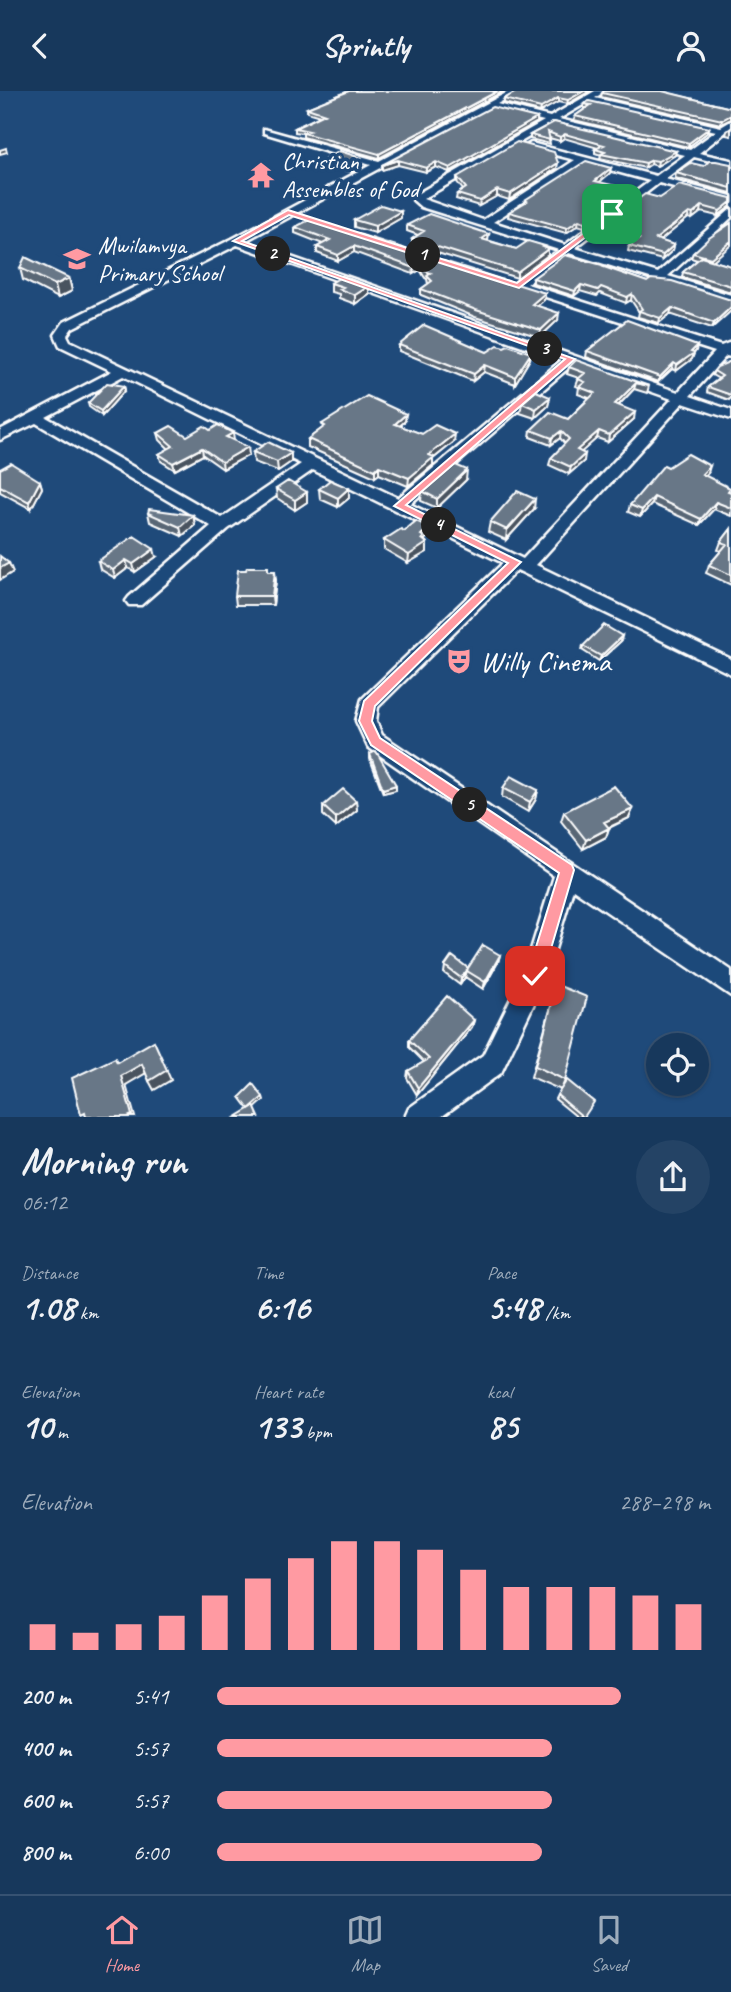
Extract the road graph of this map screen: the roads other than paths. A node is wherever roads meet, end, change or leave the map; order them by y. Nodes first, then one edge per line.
1 (600, 91) edge
2 (502, 96) edge
3 (587, 99) junction
4 (551, 120) junction
5 (727, 127) edge
6 (267, 131) dead end
7 (514, 142) junction
8 (692, 154) junction
9 (582, 160) junction
10 (731, 163) edge
11 (380, 164) junction
12 (658, 180) junction
13 (731, 199) edge
14 (731, 212) edge
15 (485, 223) junction
16 (236, 241) junction
17 (567, 249) junction
18 (660, 277) junction
19 (506, 281) edge
20 (519, 285) junction
21 (731, 299) edge
22 (728, 348) edge
23 (571, 359) junction
24 (123, 371) junction
25 (681, 397) junction
26 (731, 415) edge
27 (36, 417) junction
28 (0, 436) edge
29 (313, 463) junction
30 (399, 506) junction
31 (222, 525) junction
32 (520, 564) junction
33 (135, 601) dead end
34 (731, 667) edge
35 (567, 870) junction
36 (731, 984) edge
37 (418, 1117) edge

1 - 3 street
2 - 4 street
2 - 11 street
3 - 4 street
3 - 5 street
4 - 7 street
4 - 8 street
5 - 8 street
6 - 11 street
7 - 9 street
7 - 15 street
8 - 10 street
8 - 12 street
9 - 12 street
9 - 15 street
11 - 16 street
12 - 13 street
12 - 17 street
14 - 18 street
15 - 17 street
16 - 23 street
16 - 24 street
17 - 18 street
17 - 20 street
18 - 21 street
19 - 20 street
20 - 22 street
22 - 25 street
23 - 25 street
23 - 30 street
24 - 27 street
24 - 29 street
25 - 26 street
25 - 32 street
27 - 28 street
27 - 31 street
29 - 30 street
29 - 31 street
30 - 32 street
31 - 33 street
32 - 34 street
32 - 35 street
35 - 36 street
35 - 37 street

